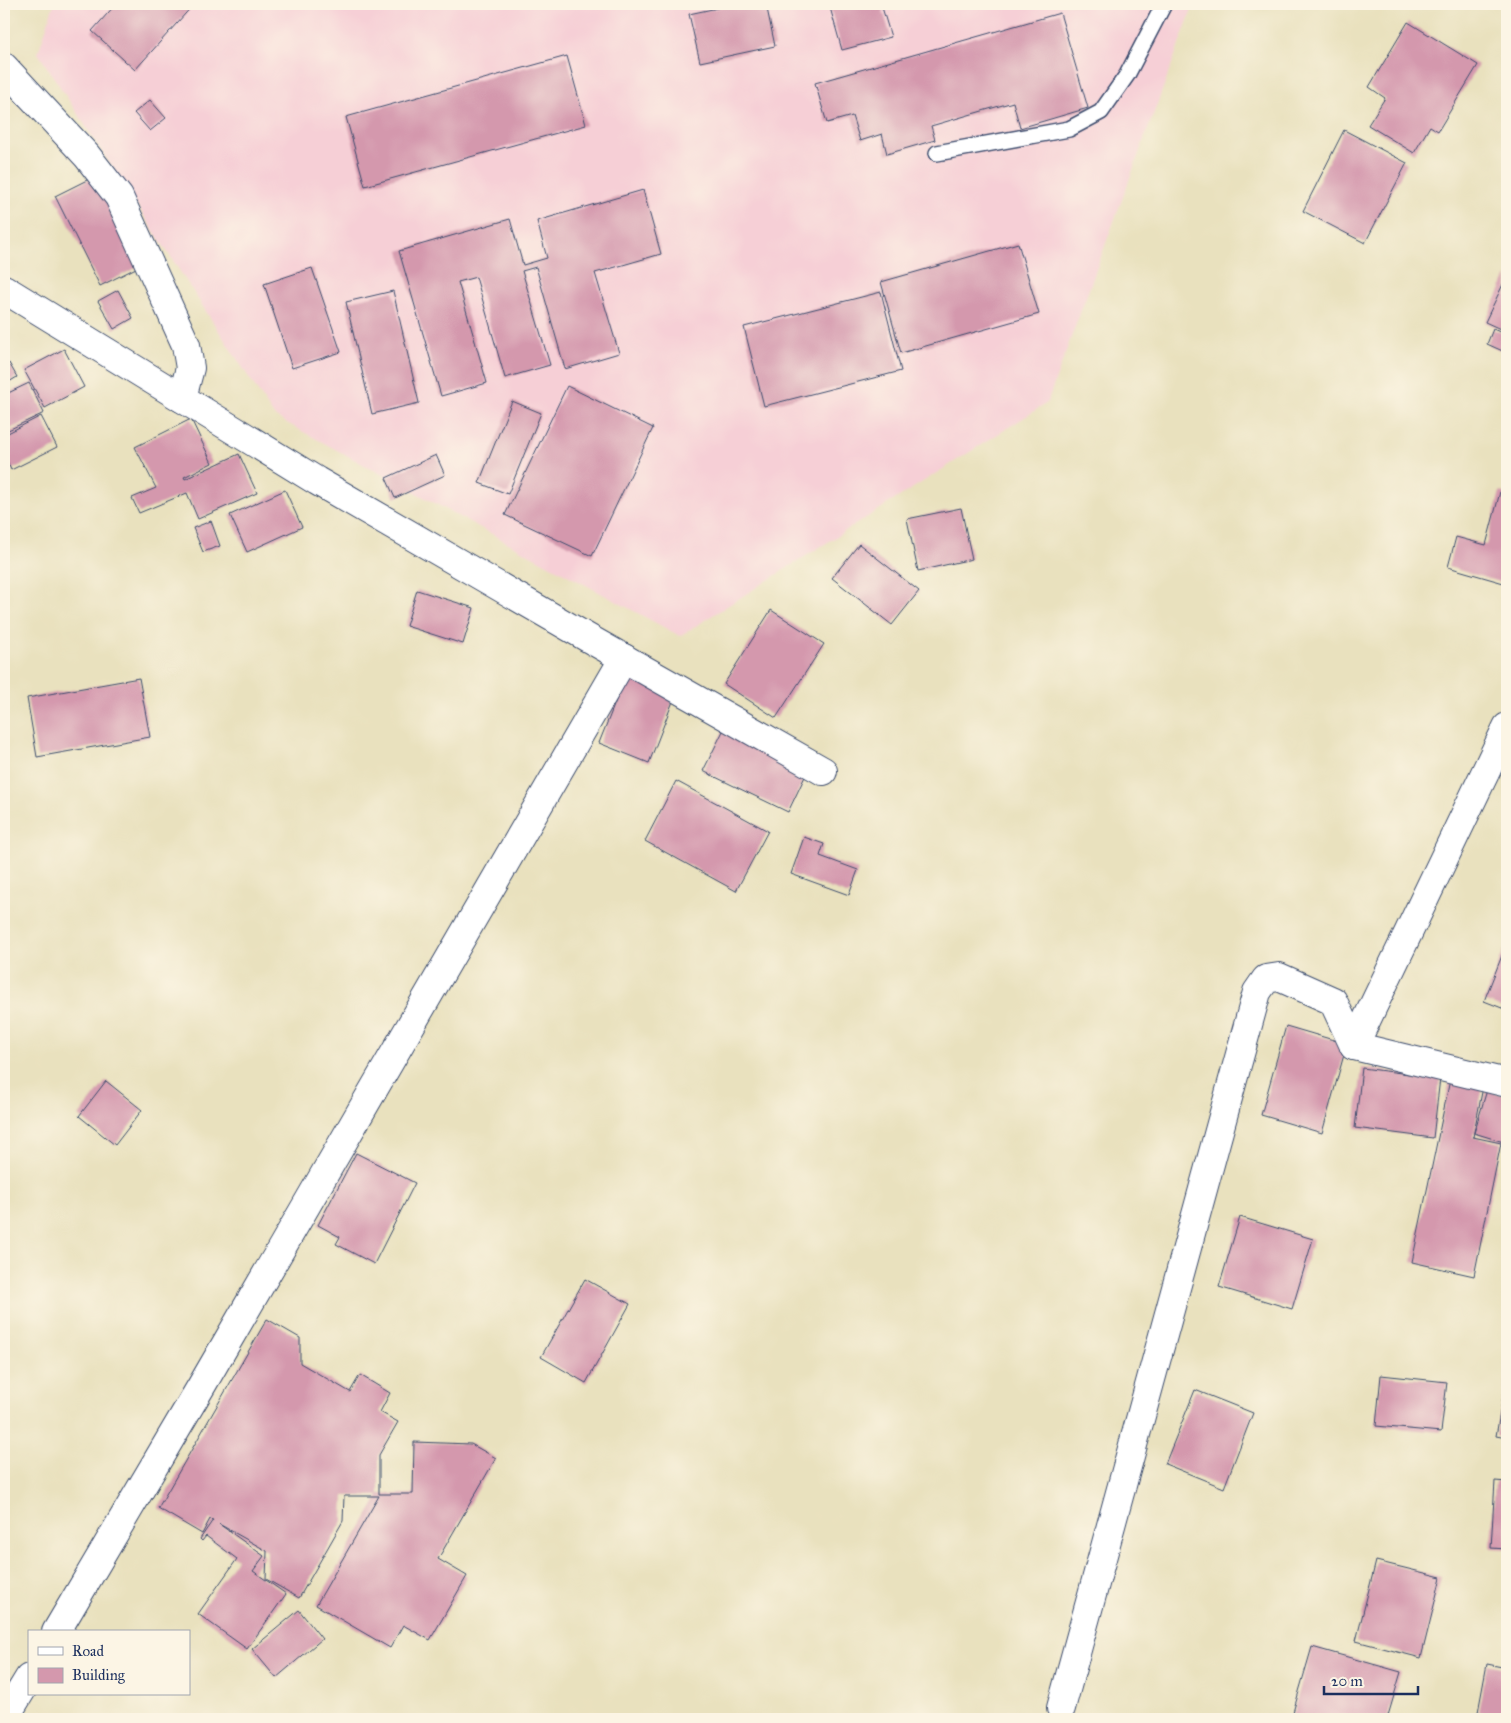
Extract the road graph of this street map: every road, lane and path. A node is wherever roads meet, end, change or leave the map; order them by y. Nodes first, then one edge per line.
1 (1164, 4) edge
2 (4, 67) edge
3 (937, 153) dead end
4 (4, 289) edge
5 (182, 398) junction
6 (624, 658) junction
7 (1507, 727) edge
8 (823, 771) dead end
9 (1354, 1046) junction
10 (1507, 1084) edge
11 (57, 1630) edge
12 (28, 1680) edge
13 (1061, 1708) dead end
14 (4, 1719) edge

1 - 3 lane
2 - 5 street
4 - 5 street
5 - 6 street
6 - 8 street
6 - 11 street
7 - 9 street
9 - 10 street
9 - 13 street
12 - 14 street

